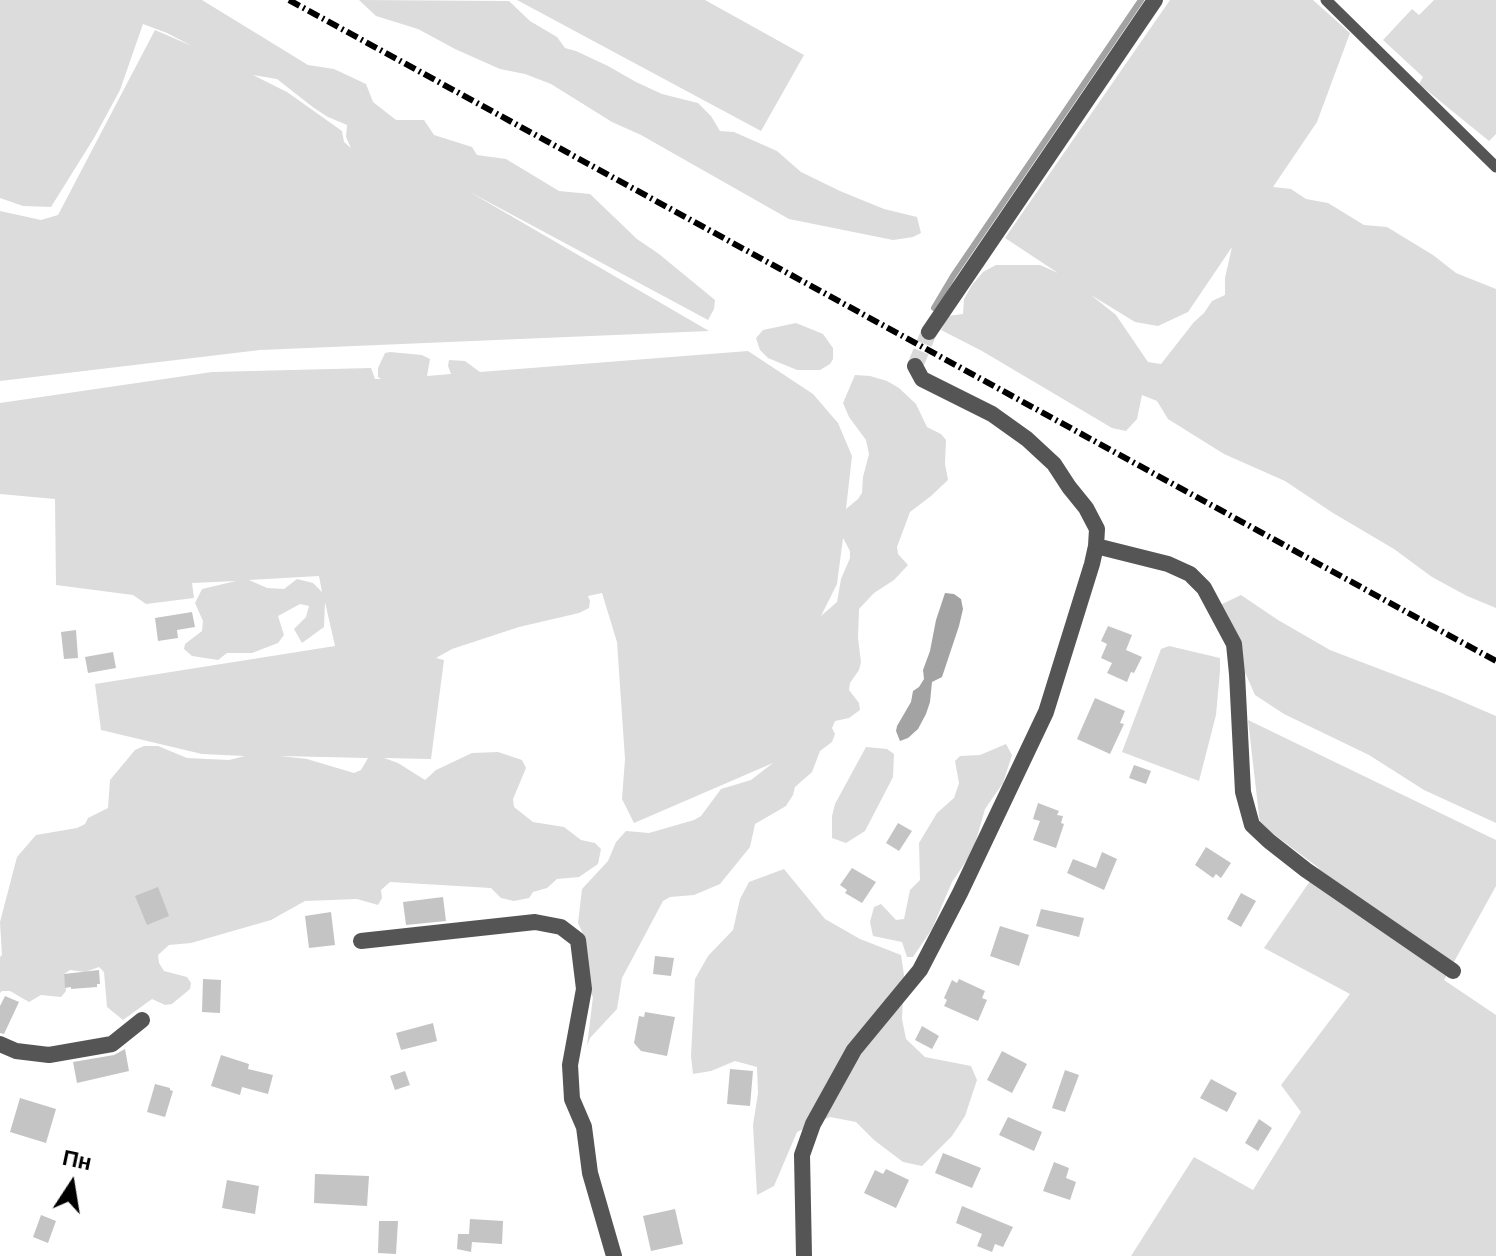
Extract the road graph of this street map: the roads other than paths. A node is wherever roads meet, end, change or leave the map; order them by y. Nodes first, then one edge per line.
1 (1155, 0) edge
2 (1326, 0) edge
3 (1496, 167) edge
4 (929, 332) tunnel mouth
5 (915, 366) dead end
6 (1096, 546) junction
7 (361, 941) dead end
8 (1453, 971) dead end
9 (142, 1020) dead end
10 (0, 1044) edge
11 (614, 1256) edge
12 (804, 1256) edge

1 - 4 street
2 - 3 lane
5 - 6 street
6 - 8 street
6 - 12 street
7 - 11 street
9 - 10 street

